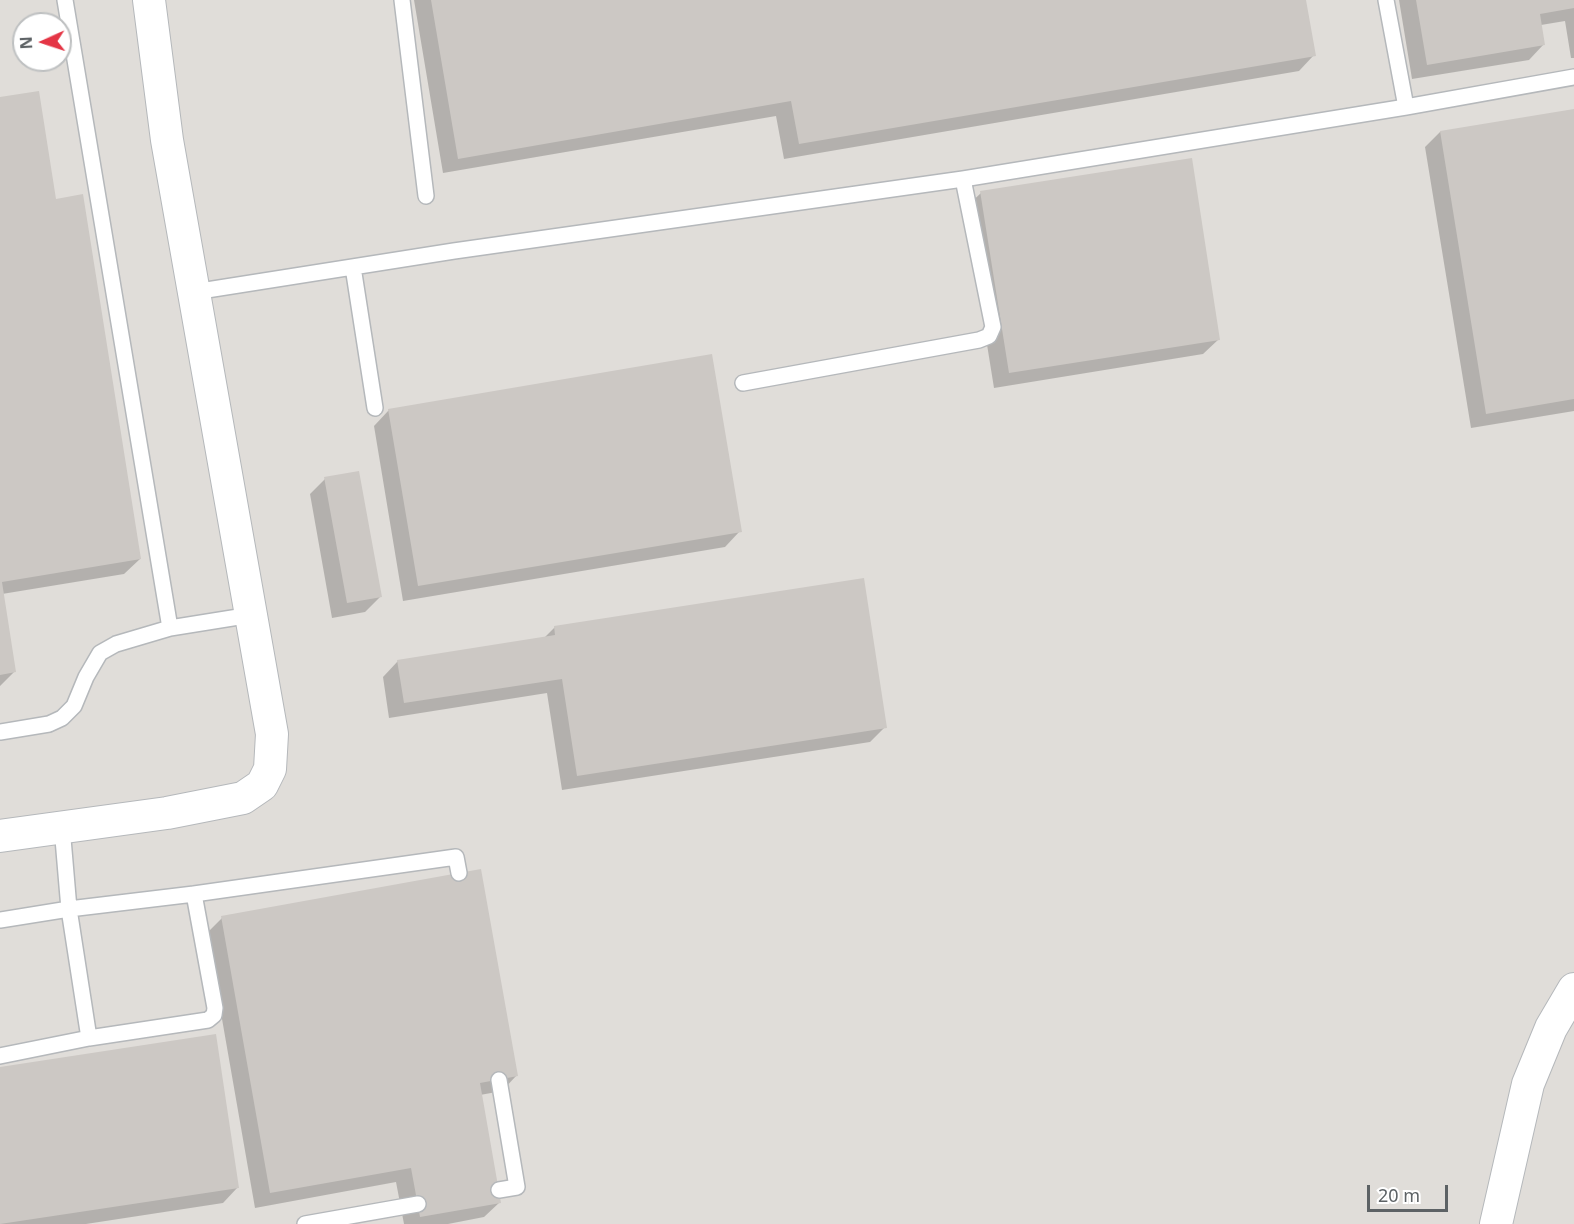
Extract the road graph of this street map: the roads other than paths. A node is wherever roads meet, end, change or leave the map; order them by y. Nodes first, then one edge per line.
1 (65, 0) edge
2 (149, 0) edge
3 (402, 0) edge
4 (1386, 0) edge
5 (1574, 77) edge
6 (1406, 107) junction
7 (963, 180) junction
8 (426, 196) dead end
9 (353, 267) junction
10 (194, 292) junction
11 (743, 382) dead end
12 (375, 408) dead end
13 (251, 615) junction
14 (170, 628) junction
15 (0, 732) edge
16 (62, 827) junction
17 (0, 836) edge
18 (459, 873) dead end
19 (194, 894) junction
20 (69, 909) junction
21 (0, 920) edge
22 (1574, 989) edge
23 (89, 1038) junction
24 (0, 1056) edge
25 (499, 1080) dead end
26 (499, 1190) dead end
27 (418, 1204) dead end
28 (305, 1224) edge
29 (1496, 1224) edge

1 - 14 lane
2 - 10 street
3 - 8 lane
4 - 6 lane
5 - 6 lane
6 - 7 lane
7 - 9 lane
7 - 11 lane
9 - 10 lane
9 - 12 lane
10 - 13 street
13 - 14 lane
13 - 16 street
14 - 15 lane
16 - 17 street
16 - 20 lane
18 - 19 lane
19 - 20 lane
19 - 23 lane
20 - 21 lane
20 - 23 lane
22 - 29 street
23 - 24 lane
25 - 26 lane
27 - 28 lane

